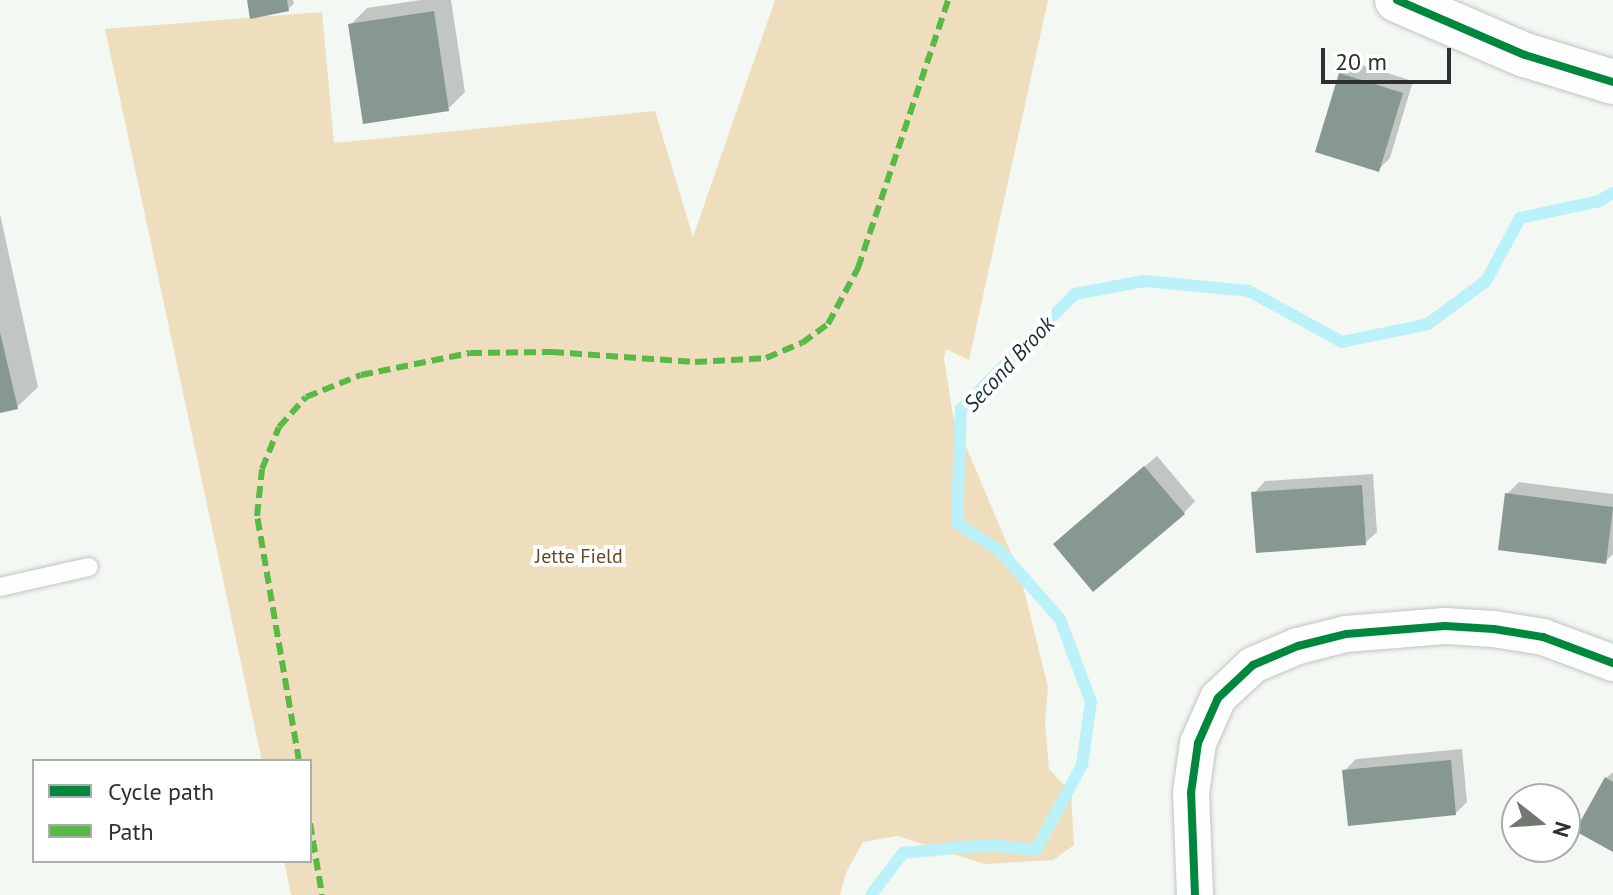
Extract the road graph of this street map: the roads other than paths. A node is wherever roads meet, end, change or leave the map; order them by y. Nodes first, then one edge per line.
1 (1397, 0) edge
2 (1613, 82) edge
3 (89, 567) dead end
4 (0, 587) edge
5 (1613, 663) edge
6 (1195, 895) edge

1 - 2 street
3 - 4 lane
5 - 6 street

